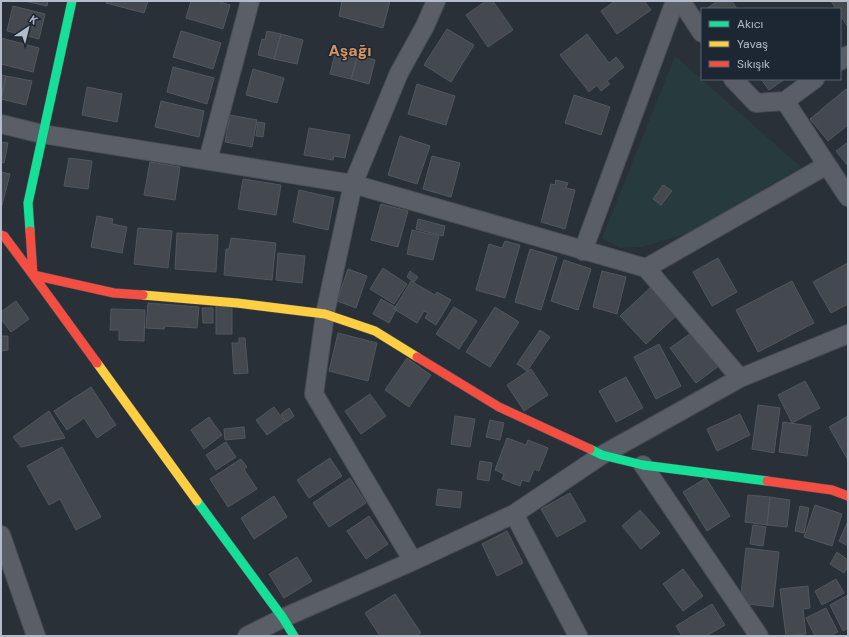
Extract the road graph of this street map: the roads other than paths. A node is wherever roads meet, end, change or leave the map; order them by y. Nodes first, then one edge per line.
1 (72, 1) edge
2 (250, 1) edge
3 (436, 1) edge
4 (675, 1) edge
5 (681, 1) edge
6 (701, 31) edge
7 (734, 80) edge
8 (814, 80) edge
9 (785, 101) junction
10 (1, 124) edge
11 (42, 134) junction
12 (208, 160) junction
13 (827, 165) junction
14 (353, 184) junction
15 (848, 197) edge
16 (1, 235) edge
17 (584, 251) junction
18 (646, 268) junction
19 (33, 275) junction
20 (325, 314) junction
21 (848, 334) edge
22 (740, 378) junction
23 (602, 455) junction
24 (643, 465) junction
25 (848, 496) edge
26 (514, 514) junction
27 (1, 535) edge
28 (413, 561) junction
29 (283, 618) junction
30 (36, 636) edge
31 (247, 636) edge
32 (294, 636) edge
33 (578, 636) edge
34 (759, 636) edge

1 - 11 street
2 - 12 street
3 - 14 street
4 - 17 street
5 - 6 street
7 - 9 street
8 - 9 street
9 - 13 street
10 - 11 street
11 - 12 street
11 - 19 street
12 - 14 street
13 - 15 street
13 - 18 street
14 - 17 street
14 - 20 street
16 - 19 street
17 - 18 street
18 - 22 street
19 - 20 street
19 - 29 street
20 - 23 street
20 - 28 street
21 - 22 street
22 - 23 street
23 - 24 street
23 - 26 street
24 - 25 street
24 - 34 street
26 - 28 street
26 - 33 street
27 - 30 street
28 - 29 street
29 - 31 street
29 - 32 street

